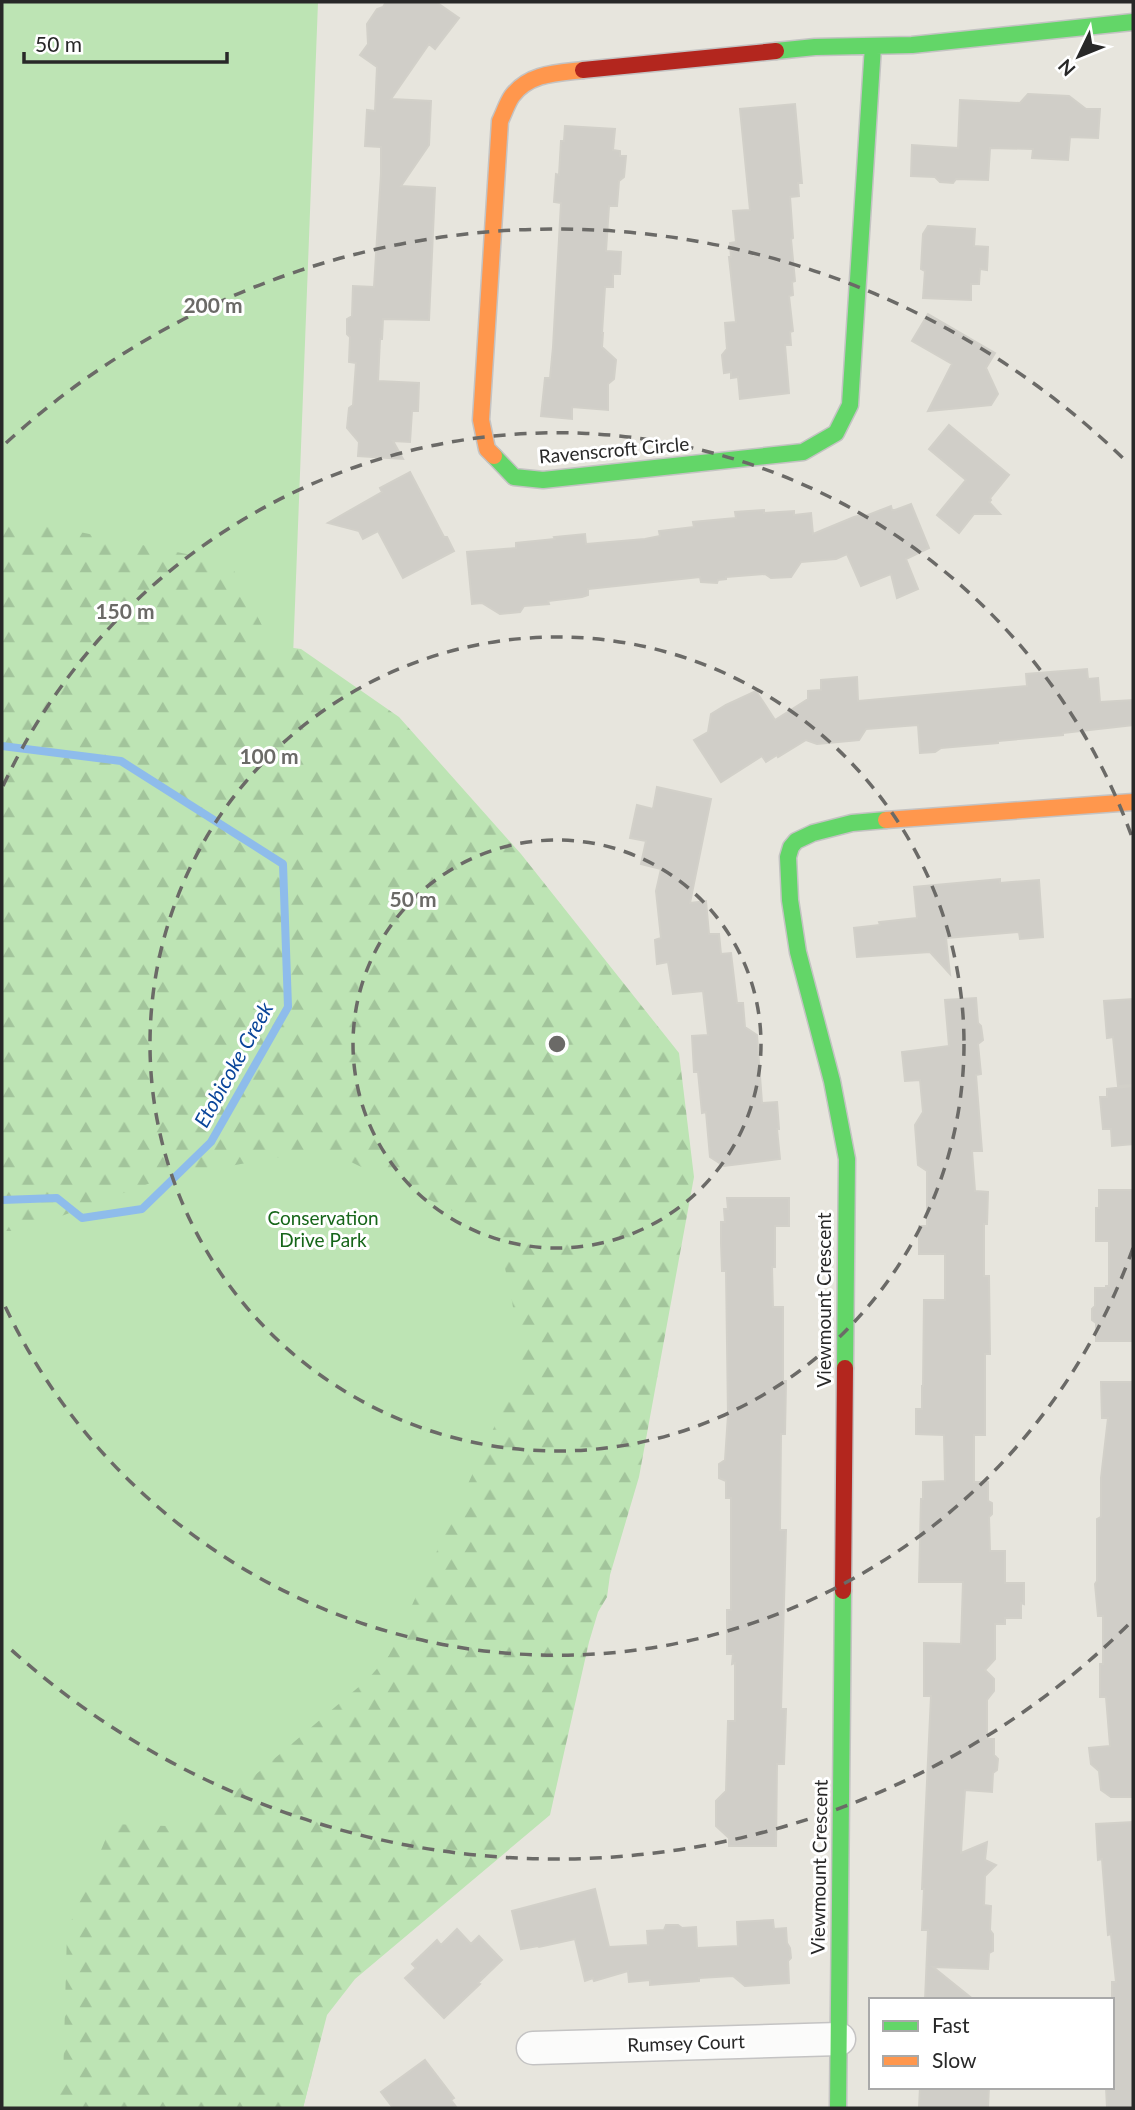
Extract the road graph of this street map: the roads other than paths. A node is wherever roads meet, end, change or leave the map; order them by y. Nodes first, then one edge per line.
1 (1133, 23) edge
2 (873, 46) junction
3 (1133, 802) edge
4 (839, 2039) junction
5 (533, 2048) dead end
6 (838, 2108) edge

1 - 2 street, Ravenscroft Circle
2 - 2 street, Ravenscroft Circle
3 - 4 street, Viewmount Crescent
4 - 5 street, Rumsey Court
4 - 6 street, Viewmount Crescent

